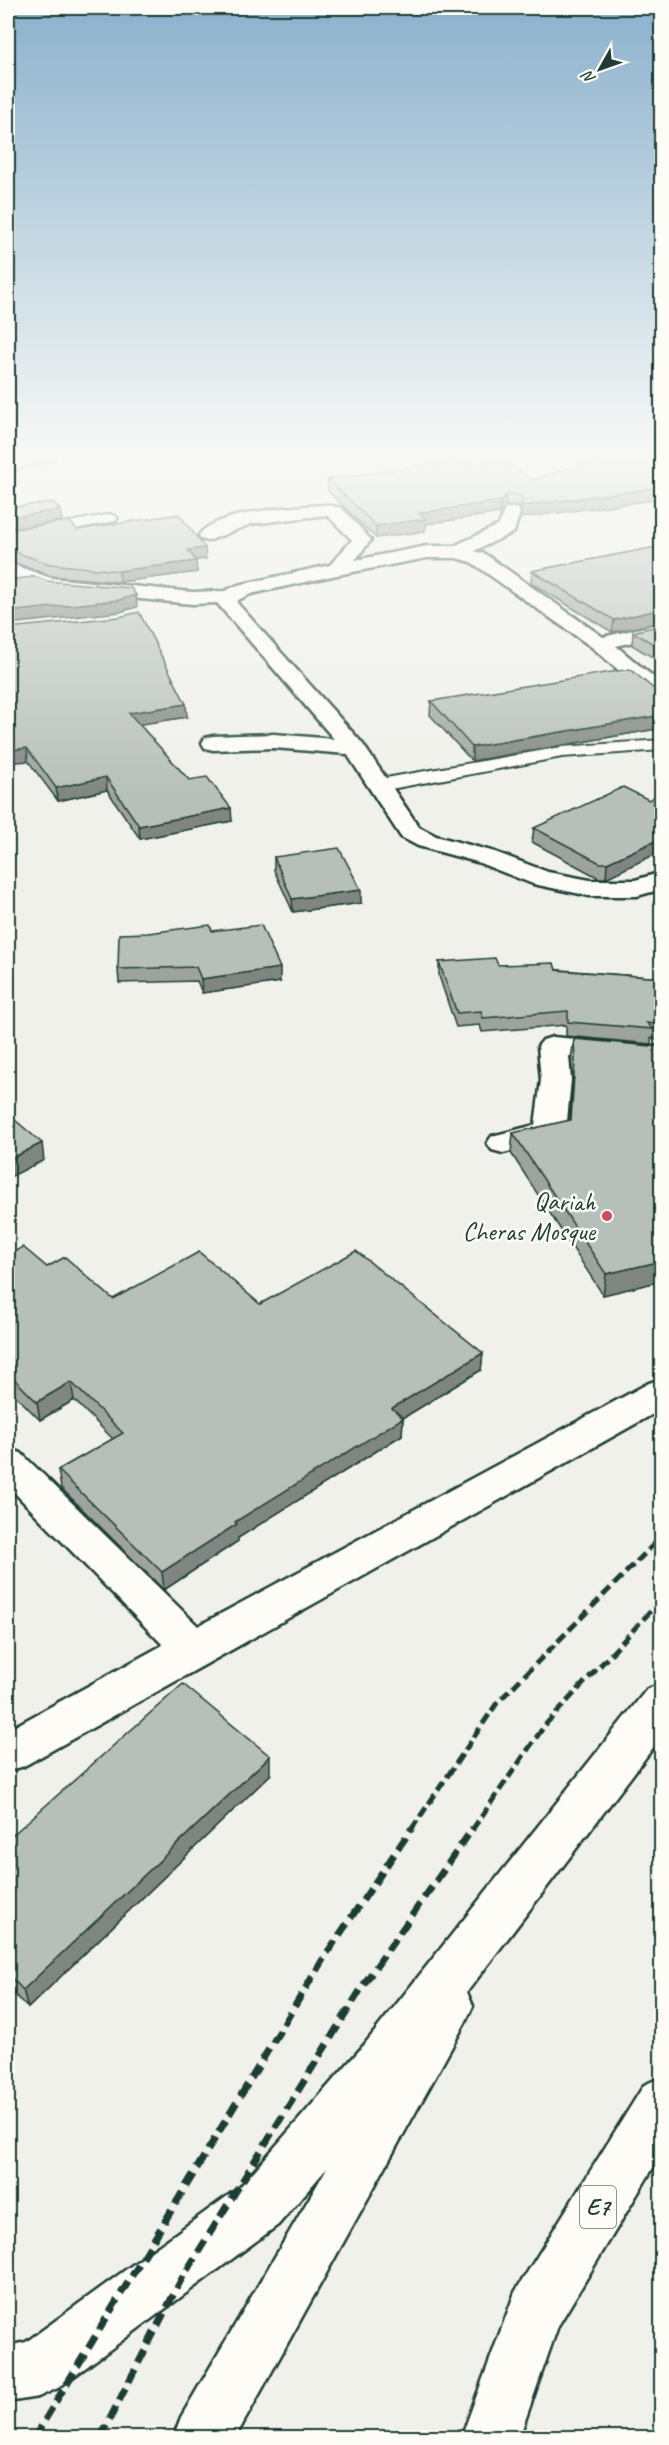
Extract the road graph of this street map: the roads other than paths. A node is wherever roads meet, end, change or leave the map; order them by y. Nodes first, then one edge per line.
1 (8, 569) edge
2 (332, 569) edge
3 (494, 569) edge
4 (531, 575) dead end
5 (509, 579) junction
6 (228, 597) junction
7 (192, 598) junction
8 (154, 614) dead end
9 (662, 628) edge
10 (600, 644) junction
11 (662, 696) edge
12 (213, 742) dead end
13 (662, 745) edge
14 (354, 748) junction
15 (380, 784) junction
16 (662, 880) edge
17 (662, 1056) edge
18 (503, 1143) dead end
19 (662, 1392) edge
20 (8, 1462) edge
21 (192, 1647) junction
22 (662, 1702) edge
23 (8, 1752) edge
24 (508, 1900) junction
25 (662, 2103) edge
26 (8, 2374) edge
27 (202, 2438) edge
28 (489, 2438) edge

1 - 7 main road
2 - 6 main road
3 - 5 main road
4 - 5 main road
5 - 10 main road
6 - 7 main road
6 - 14 main road
7 - 8 main road
9 - 10 main road
10 - 11 main road
12 - 14 main road
13 - 15 lane
14 - 15 main road
15 - 16 main road
17 - 18 main road
19 - 21 main road
20 - 21 main road
21 - 23 main road
22 - 24 main road
24 - 26 main road
24 - 27 main road
25 - 28 main road, E7

